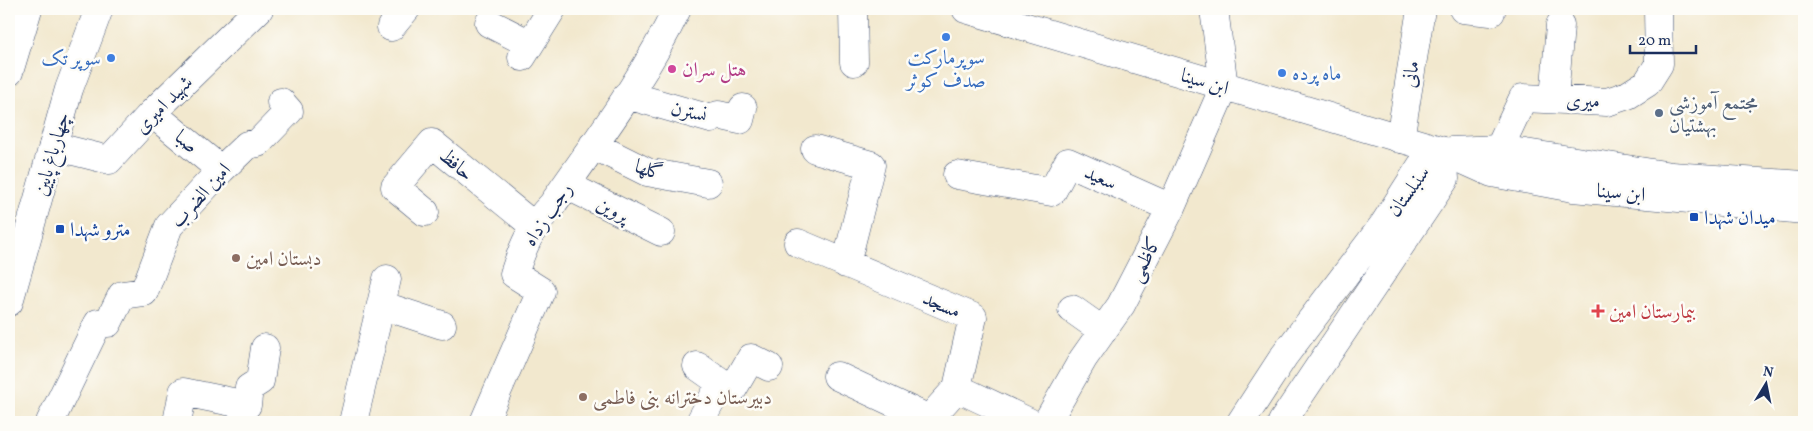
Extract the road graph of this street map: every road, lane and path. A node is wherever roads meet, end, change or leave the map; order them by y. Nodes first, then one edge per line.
1 (28, 9) edge
2 (98, 9) edge
3 (259, 9) edge
4 (552, 9) edge
5 (677, 9) edge
6 (853, 9) edge
7 (966, 9) edge
8 (1214, 9) edge
9 (1421, 9) edge
10 (1463, 9) edge
11 (1658, 9) edge
12 (1491, 12) dead end
13 (489, 23) dead end
14 (1560, 26) dead end
15 (854, 62) dead end
16 (9, 72) edge
17 (1224, 87) junction
18 (627, 94) junction
19 (1554, 100) junction
20 (281, 102) dead end
21 (743, 108) dead end
22 (152, 113) junction
23 (1400, 139) junction
24 (593, 145) junction
25 (53, 146) junction
26 (815, 149) dead end
27 (1499, 149) junction
28 (1443, 152) junction
29 (221, 170) junction
30 (957, 175) dead end
31 (708, 183) dead end
32 (566, 185) junction
33 (1804, 185) edge
34 (1171, 208) junction
35 (1804, 210) edge
36 (425, 212) dead end
37 (534, 226) junction
38 (661, 232) dead end
39 (798, 243) dead end
40 (846, 264) junction
41 (387, 279) dead end
42 (9, 302) edge
43 (381, 305) junction
44 (1072, 309) dead end
45 (442, 326) dead end
46 (1103, 331) junction
47 (265, 348) dead end
48 (697, 366) dead end
49 (769, 367) dead end
50 (837, 376) dead end
51 (721, 383) junction
52 (957, 388) junction
53 (1251, 419) edge
54 (50, 422) edge
55 (177, 422) edge
56 (353, 422) edge
57 (484, 422) edge
58 (700, 422) edge
59 (1028, 422) edge
60 (1047, 422) edge
61 (1282, 422) edge

1 - 16 street
2 - 25 street, چهارباغ پایین
3 - 22 street, شهید امیری
4 - 13 street
5 - 18 street, رجب زداه
6 - 15 street
7 - 17 street, ابن سینا
8 - 17 street
9 - 23 street, مانی
10 - 12 street
11 - 19 street, میری
14 - 19 street
17 - 23 street, ابن سینا
17 - 34 street, کاظمی
18 - 21 street, نسترن
18 - 24 street, رجب زداه
19 - 27 street, میری
20 - 29 street, امین الضرب
22 - 25 street, شهید امیری
22 - 29 street, صبا
23 - 28 street, ابن سینا
24 - 31 street, گلها
24 - 32 street, رجب زداه
25 - 42 street, چهارباغ پایین
26 - 40 street
27 - 28 street, ابن سینا
27 - 33 street, ابن سینا
28 - 35 street, ابن سینا
28 - 53 street, سنبلستان
28 - 61 street, سنبلستان
29 - 54 street, امین الضرب
30 - 34 street, سعید
32 - 37 street, رجب زداه
32 - 38 street, پروین
34 - 46 street, کاظمی
36 - 37 street, حافظ
37 - 57 street, رجب زداه
39 - 40 street, مسجد
40 - 52 street, مسجد
41 - 43 street
43 - 45 street
43 - 56 street
44 - 46 street
46 - 60 street, کاظمی
47 - 55 street
48 - 51 street
49 - 51 street
50 - 52 street
51 - 58 street
52 - 59 street

